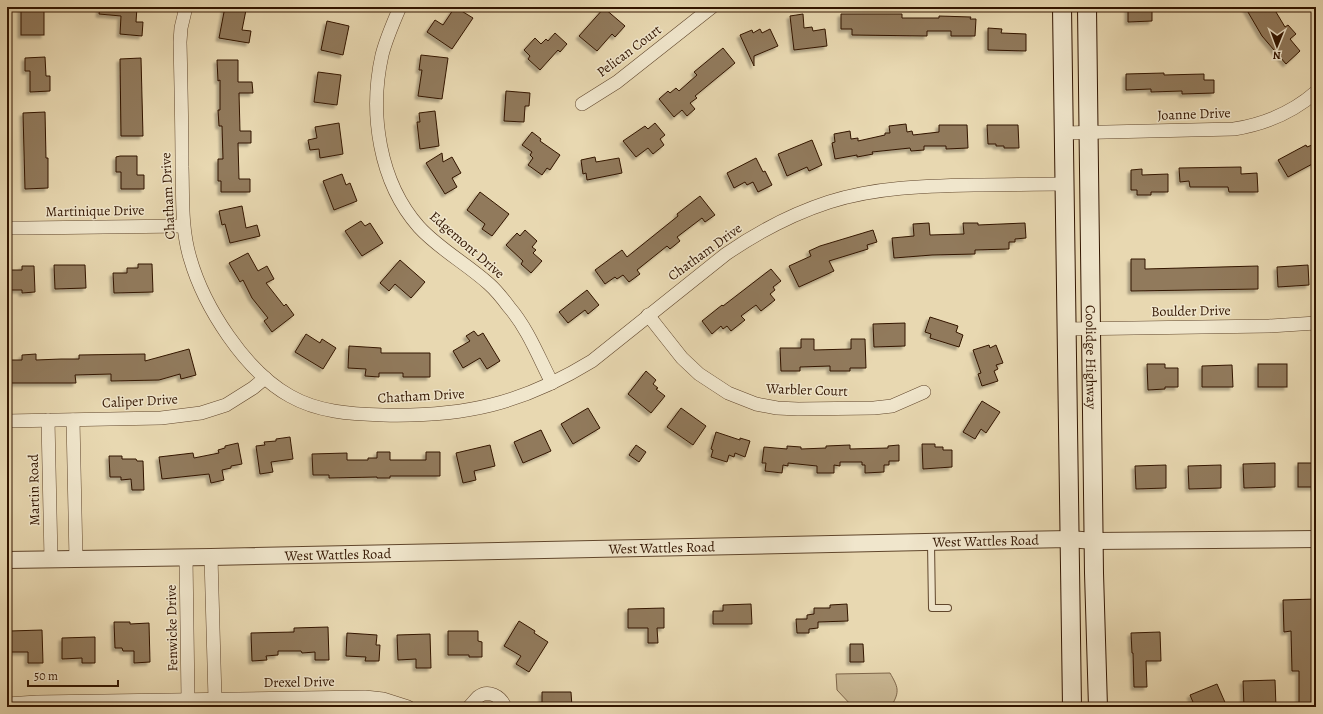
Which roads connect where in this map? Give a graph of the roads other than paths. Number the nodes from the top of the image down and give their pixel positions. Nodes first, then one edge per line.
1 (186, 7) edge
2 (400, 7) edge
3 (712, 7) edge
4 (1062, 7) edge
5 (1087, 7) edge
6 (1316, 92) edge
7 (582, 104) dead end
8 (1064, 132) junction
9 (1089, 132) junction
10 (1065, 184) junction
11 (183, 226) junction
12 (7, 228) edge
13 (648, 315) junction
14 (1316, 323) edge
15 (1067, 329) junction
16 (1092, 329) junction
17 (264, 378) junction
18 (552, 383) junction
19 (924, 392) dead end
20 (48, 420) junction
21 (73, 420) junction
22 (7, 421) edge
23 (1069, 539) junction
24 (1316, 539) edge
25 (931, 541) junction
26 (1094, 541) junction
27 (186, 557) junction
28 (211, 557) junction
29 (51, 559) junction
30 (76, 559) junction
31 (7, 560) edge
32 (948, 608) dead end
33 (188, 699) junction
34 (215, 699) junction
35 (322, 702) edge
36 (7, 704) edge
37 (408, 707) edge
38 (469, 707) edge
39 (505, 707) edge
40 (1072, 707) edge
41 (1098, 707) edge

1 - 11 street, Chatham Drive
2 - 18 street, Edgemont Drive
3 - 7 street, Pelican Court
4 - 8 main road, Coolidge Highway
5 - 9 main road, Coolidge Highway
6 - 9 street, Joanne Drive
8 - 9 street, Joanne Drive
8 - 10 main road, Coolidge Highway
9 - 16 main road, Coolidge Highway
10 - 13 street, Chatham Drive
10 - 15 main road, Coolidge Highway
11 - 12 street, Martinique Drive
11 - 17 street, Chatham Drive
13 - 18 street, Chatham Drive
13 - 19 street, Warbler Court
14 - 16 street, Boulder Drive
15 - 16 street, Boulder Drive
15 - 23 main road, Coolidge Highway
16 - 26 main road, Coolidge Highway
17 - 18 street, Chatham Drive
17 - 21 street, Caliper Drive
20 - 21 street, Caliper Drive
20 - 22 street, Caliper Drive
20 - 29 street, Martin Road
21 - 30 street
23 - 25 street, West Wattles Road
23 - 26 street, West Wattles Road
23 - 40 main road, Coolidge Highway
24 - 26 street, West Wattles Road
25 - 28 street, West Wattles Road
25 - 32 lane
26 - 41 main road, Coolidge Highway
27 - 28 street, West Wattles Road
27 - 30 street, West Wattles Road
27 - 33 street, Fenwicke Drive
28 - 34 street
29 - 30 street, West Wattles Road
29 - 31 street, West Wattles Road
33 - 34 street, Drexel Drive
33 - 36 street, Drexel Drive
34 - 35 street, Drexel Drive
35 - 37 street, Drexel Drive
38 - 39 street

